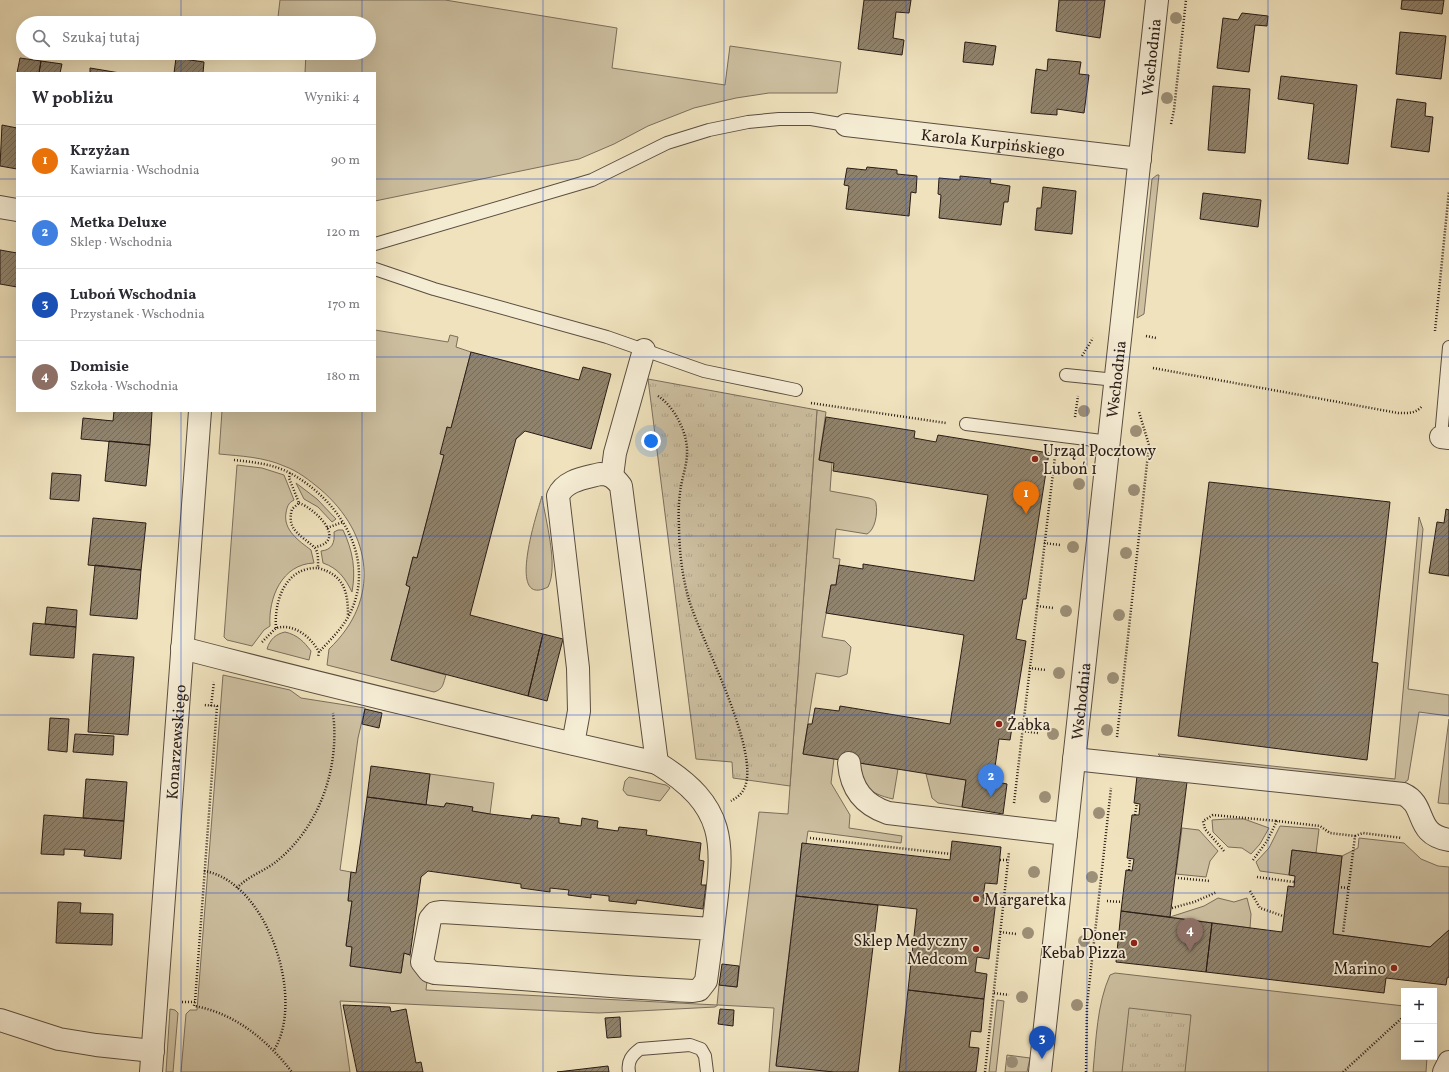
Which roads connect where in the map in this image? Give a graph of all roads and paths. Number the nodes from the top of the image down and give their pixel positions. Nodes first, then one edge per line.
1 (1157, 0) edge
2 (1186, 0) edge
3 (846, 125) joint
4 (1170, 131) dead end
5 (1140, 159) junction
6 (1449, 190) edge
7 (0, 207) edge
8 (16, 210) edge
9 (376, 244) edge
10 (376, 269) edge
11 (1147, 330) dead end
12 (1435, 333) dead end
13 (1146, 344) dead end
14 (1449, 347) edge
15 (644, 350) junction
16 (1153, 368) dead end
17 (1066, 375) dead end
18 (1116, 380) junction
19 (634, 390) junction
20 (796, 390) dead end
21 (1426, 402) dead end
22 (1140, 404) dead end
23 (829, 407) dead end
24 (200, 412) edge
25 (953, 423) dead end
26 (966, 424) dead end
27 (1445, 438) edge
28 (1110, 442) junction
29 (1062, 456) dead end
30 (234, 460) dead end
31 (290, 473) junction
32 (612, 476) junction
33 (298, 503) junction
34 (343, 522) junction
35 (327, 528) junction
36 (1044, 543) junction
37 (1060, 545) dead end
38 (315, 547) junction
39 (318, 568) junction
40 (1037, 606) junction
41 (1053, 608) dead end
42 (348, 616) junction
43 (276, 628) junction
44 (260, 647) dead end
45 (182, 648) junction
46 (319, 652) junction
47 (318, 659) dead end
48 (1029, 668) junction
49 (1046, 670) dead end
50 (214, 678) dead end
51 (334, 687) junction
52 (199, 705) dead end
53 (211, 706) junction
54 (1022, 731) junction
55 (1038, 733) dead end
56 (573, 744) junction
57 (1074, 759) junction
58 (657, 763) junction
59 (1114, 763) junction
60 (849, 764) dead end
61 (1137, 803) dead end
62 (711, 815) junction
63 (1135, 815) dead end
64 (1277, 821) junction
65 (1011, 828) junction
66 (1066, 834) junction
67 (1355, 836) junction
68 (810, 838) dead end
69 (1405, 838) dead end
70 (1449, 840) edge
71 (1224, 851) dead end
72 (951, 854) dead end
73 (1130, 859) dead end
74 (1000, 860) dead end
75 (1008, 860) junction
76 (1253, 860) dead end
77 (1129, 870) dead end
78 (204, 871) junction
79 (1257, 877) dead end
80 (1178, 878) dead end
81 (1210, 881) dead end
82 (1294, 882) dead end
83 (1338, 887) dead end
84 (237, 888) junction
85 (1348, 888) junction
86 (1250, 891) dead end
87 (1217, 892) dead end
88 (1107, 901) dead end
89 (1122, 902) dead end
90 (1172, 908) dead end
91 (1283, 916) dead end
92 (713, 929) junction
93 (1000, 932) junction
94 (1343, 933) dead end
95 (1016, 934) dead end
96 (994, 993) junction
97 (1009, 995) dead end
98 (182, 1002) dead end
99 (195, 1002) junction
100 (1401, 1019) edge
101 (0, 1020) edge
102 (274, 1050) junction
103 (152, 1061) edge
104 (1449, 1062) edge
105 (292, 1072) edge
106 (629, 1072) edge
107 (707, 1072) edge
108 (986, 1072) edge
109 (1040, 1072) edge
110 (1086, 1072) edge
111 (1343, 1072) edge
112 (1444, 1072) edge

1 - 5 street, Wschodnia
2 - 4 path
3 - 5 street, Karola Kurpińskiego
3 - 9 lane
5 - 18 street, Wschodnia
6 - 12 path
7 - 8 street
10 - 15 lane
11 - 13 path
14 - 27 lane
15 - 19 street
15 - 20 lane
16 - 21 path
17 - 18 lane
18 - 28 street, Wschodnia
19 - 32 street
19 - 62 path
22 - 59 path
23 - 25 path
24 - 45 street, Konarzewskiego
26 - 28 lane
28 - 57 street, Wschodnia
29 - 36 path
30 - 31 path
31 - 33 path
31 - 34 path
32 - 56 street
32 - 58 street
33 - 35 path
33 - 38 path
34 - 35 path
34 - 42 path
35 - 38 path
36 - 37 path
36 - 40 path
38 - 39 path
39 - 42 path
39 - 43 path
40 - 41 path
40 - 48 path
42 - 46 path
43 - 44 path
43 - 46 path
45 - 51 street
45 - 103 street, Konarzewskiego
46 - 47 path
48 - 49 path
48 - 54 path
50 - 53 path
51 - 56 street
51 - 84 path
52 - 53 path
53 - 78 path
54 - 55 path
54 - 65 path
56 - 58 street
57 - 59 street, Wschodnia
57 - 66 street, Wschodnia
58 - 62 street
59 - 70 street, Wschodnia
59 - 110 path
60 - 65 street
61 - 63 path
62 - 92 street
64 - 67 path
64 - 71 path
64 - 76 path
65 - 66 street
65 - 75 path
66 - 109 street, Wschodnia
67 - 69 path
67 - 85 path
68 - 72 path
73 - 77 path
74 - 75 path
75 - 93 path
78 - 84 path
78 - 99 path
79 - 82 path
80 - 81 path
83 - 85 path
84 - 102 path
85 - 94 path
86 - 91 path
87 - 90 path
88 - 89 path
92 - 92 street
93 - 95 path
93 - 96 path
96 - 97 path
96 - 108 path
98 - 99 path
99 - 102 path
100 - 111 path
101 - 103 street
102 - 105 path
104 - 112 street
106 - 107 lane

